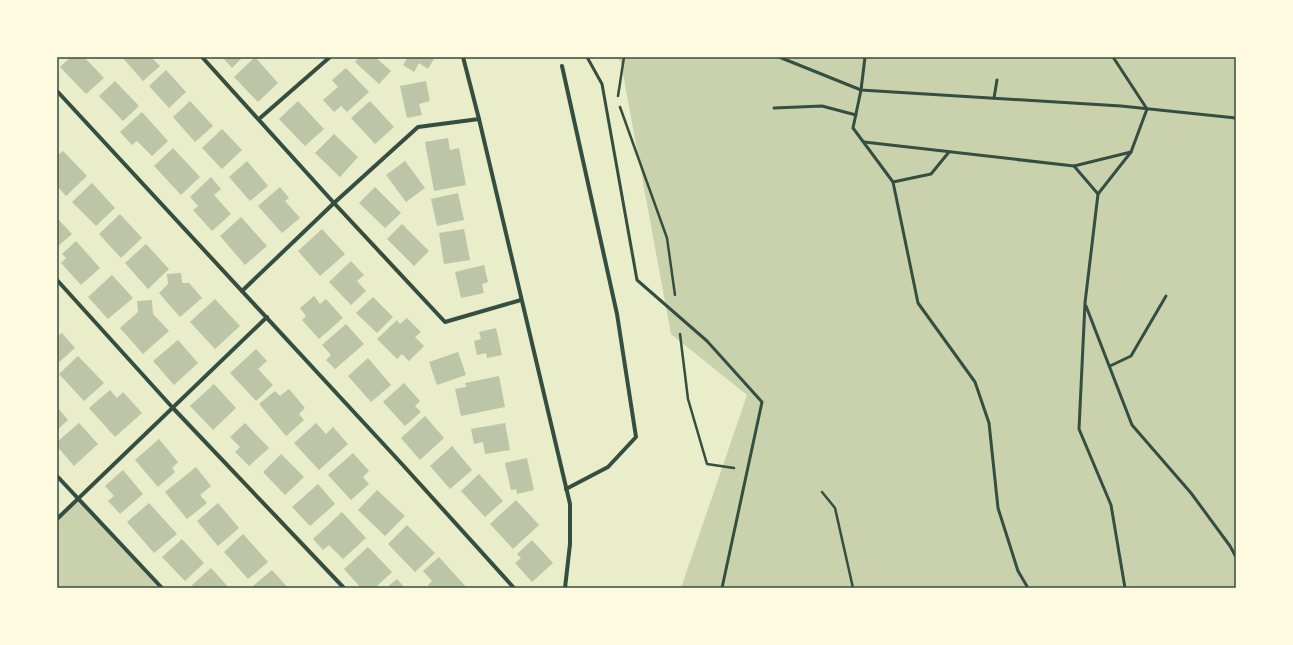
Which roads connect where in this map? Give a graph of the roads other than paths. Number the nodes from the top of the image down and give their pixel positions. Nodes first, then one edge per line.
1 (202, 57) edge
2 (330, 57) edge
3 (463, 57) edge
4 (588, 57) edge
5 (779, 57) edge
6 (865, 57) edge
7 (1113, 57) edge
8 (562, 66) dead end
9 (997, 80) dead end
10 (861, 90) junction
11 (57, 91) edge
12 (994, 98) junction
13 (774, 108) dead end
14 (1147, 109) junction
15 (856, 115) junction
16 (1236, 118) edge
17 (259, 119) junction
18 (479, 119) junction
19 (864, 142) junction
20 (949, 152) junction
21 (1131, 152) junction
22 (1074, 166) junction
23 (894, 182) junction
24 (1098, 194) junction
25 (334, 203) junction
26 (57, 280) edge
27 (242, 290) junction
28 (1166, 296) dead end
29 (521, 300) junction
30 (1085, 303) junction
31 (267, 317) junction
32 (1110, 366) junction
33 (172, 407) junction
34 (57, 476) edge
35 (566, 489) junction
36 (79, 499) junction
37 (57, 520) edge
38 (1236, 557) edge
39 (162, 588) edge
40 (344, 588) edge
41 (514, 588) edge
42 (565, 588) edge
43 (722, 588) edge
44 (1028, 588) edge
45 (1125, 588) edge

1 - 17 street
2 - 17 street
3 - 18 street
4 - 43 lane
5 - 10 lane
6 - 10 lane
7 - 14 lane
8 - 35 street
9 - 12 lane
10 - 12 lane
10 - 15 lane
11 - 27 street
12 - 14 lane
13 - 15 lane
14 - 16 lane
14 - 21 lane
15 - 19 lane
17 - 25 street
18 - 25 street
18 - 29 street
19 - 20 lane
19 - 23 lane
20 - 22 lane
20 - 23 lane
21 - 22 lane
21 - 24 lane
22 - 24 lane
23 - 44 lane
24 - 30 lane
25 - 27 street
25 - 29 street
26 - 33 street
27 - 31 street
28 - 32 lane
29 - 35 street
30 - 32 lane
30 - 45 lane
31 - 33 street
31 - 41 street
32 - 38 lane
33 - 36 street
33 - 40 street
34 - 36 street
35 - 42 street
36 - 37 street
36 - 39 street

